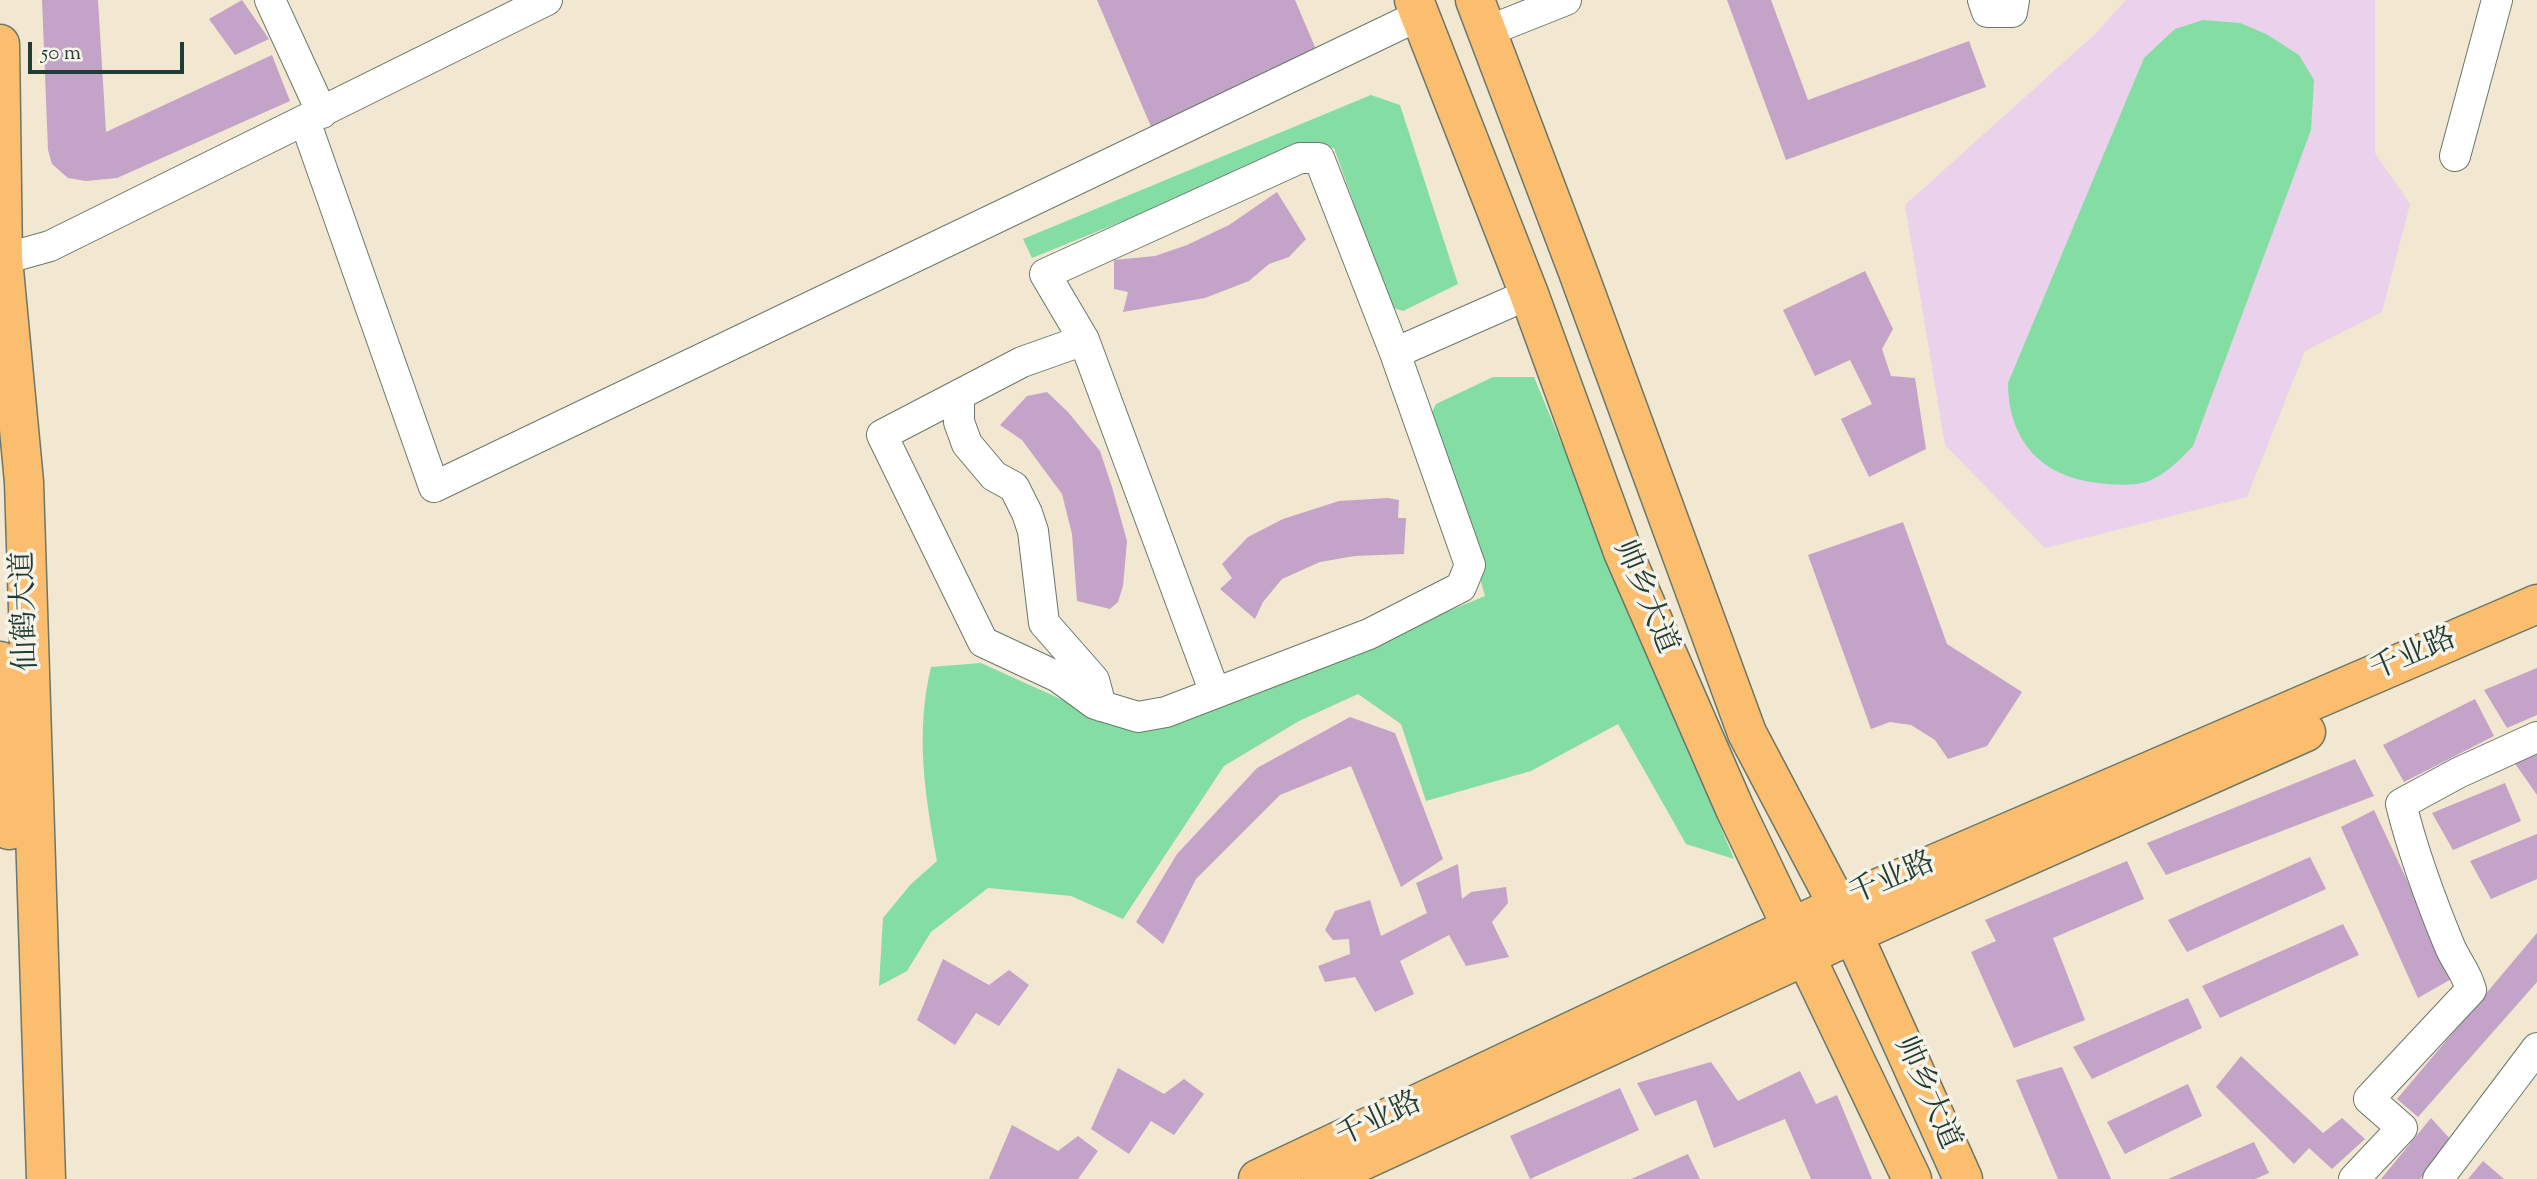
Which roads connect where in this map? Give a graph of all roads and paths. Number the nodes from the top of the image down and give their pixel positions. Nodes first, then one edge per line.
1 (270, 0) edge
2 (547, 0) edge
3 (1566, 0) edge
4 (1983, 0) edge
5 (2014, 0) edge
6 (2497, 0) edge
7 (1417, 8) edge
8 (1481, 16) edge
9 (0, 44) edge
10 (314, 117) junction
11 (2455, 156) dead end
12 (2, 260) edge
13 (1529, 293) junction
14 (1084, 340) junction
15 (1395, 353) junction
16 (959, 395) junction
17 (2537, 604) edge
18 (2537, 629) edge
19 (0, 661) edge
20 (1215, 693) junction
21 (1101, 706) junction
22 (2537, 737) edge
23 (1846, 919) junction
24 (1799, 942) junction
25 (2537, 1048) edge
26 (26, 1179) edge
27 (46, 1179) edge
28 (1258, 1179) edge
29 (1323, 1179) edge
30 (1912, 1179) edge
31 (1963, 1179) edge
32 (2354, 1179) edge
33 (2438, 1179) edge

1 - 10 street
2 - 10 street
3 - 8 street
4 - 5 street
6 - 11 street
7 - 10 street
7 - 13 main road, 帅乡大道
8 - 23 main road, 帅乡大道
9 - 12 main road, 仙鹤大道
10 - 12 street
12 - 27 main road, 仙鹤大道
13 - 15 street
13 - 24 main road, 帅乡大道
14 - 15 street
14 - 16 street
14 - 20 street
15 - 20 street
16 - 21 street
16 - 21 street
17 - 23 main road, 千业路
18 - 23 main road, 千业路
19 - 26 main road, 仙鹤大道
20 - 21 street
22 - 32 street
23 - 24 main road, 千业路
23 - 31 main road, 帅乡大道
24 - 28 main road, 千业路
24 - 29 main road, 千业路
24 - 30 main road, 帅乡大道
25 - 33 street

